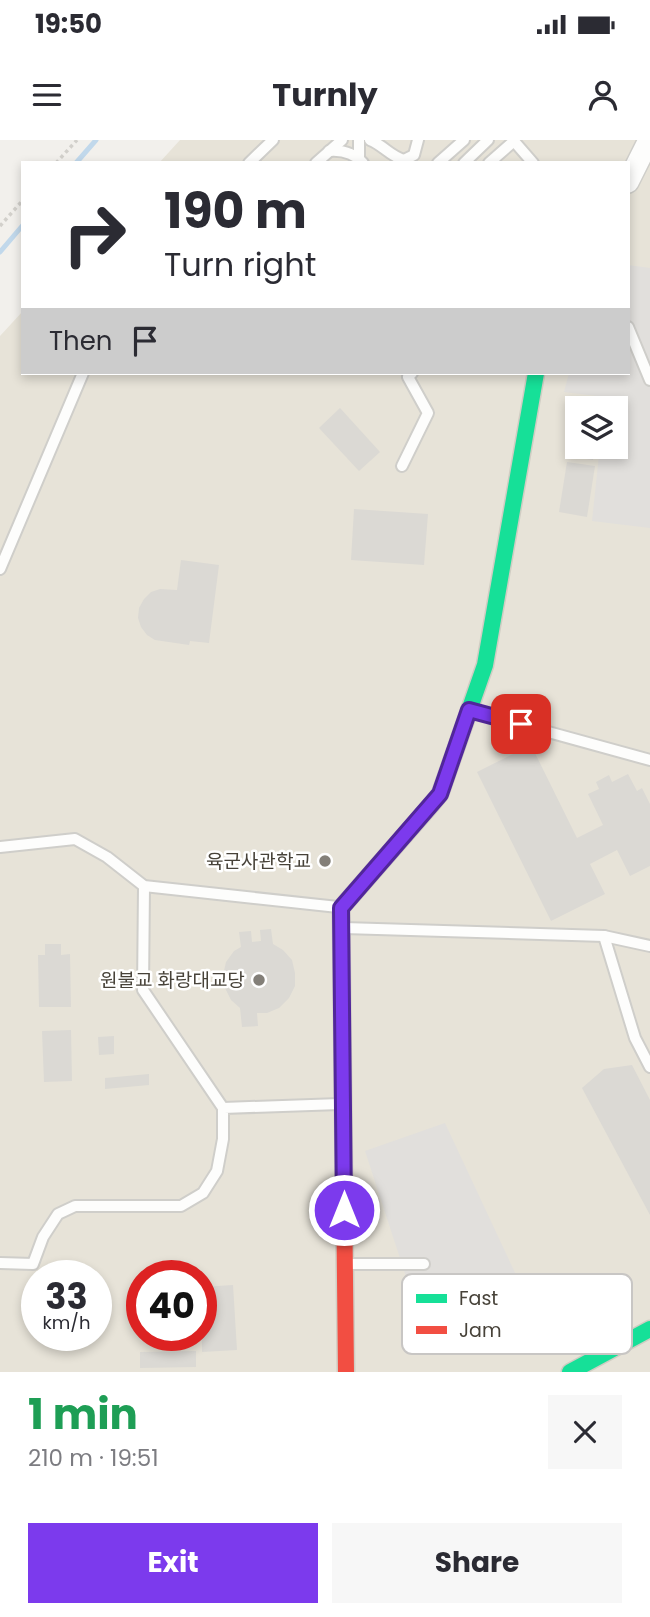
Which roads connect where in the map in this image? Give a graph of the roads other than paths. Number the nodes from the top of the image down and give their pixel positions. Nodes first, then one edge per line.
1 (273, 140) edge
2 (342, 140) edge
3 (359, 140) edge
4 (370, 140) edge
5 (418, 140) edge
6 (488, 140) edge
7 (513, 140) edge
8 (649, 140) edge
9 (457, 142) edge
10 (329, 151) junction
11 (251, 161) edge
12 (318, 161) edge
13 (361, 161) edge
14 (440, 161) edge
15 (466, 161) edge
16 (491, 161) edge
17 (531, 161) edge
18 (630, 179) edge
19 (630, 332) edge
20 (82, 375) edge
21 (410, 375) edge
22 (536, 375) edge
23 (650, 380) edge
24 (402, 466) dead end
25 (0, 569) edge
26 (469, 710) junction
27 (650, 760) edge
28 (0, 847) edge
29 (144, 886) junction
30 (341, 908) junction
31 (341, 928) junction
32 (604, 936) junction
33 (650, 946) edge
34 (650, 1067) edge
35 (343, 1104) junction
36 (223, 1108) junction
37 (0, 1263) edge
38 (344, 1264) junction
39 (424, 1264) dead end
40 (650, 1329) edge
41 (632, 1339) edge
42 (603, 1354) edge
43 (346, 1372) edge
44 (570, 1372) edge

1 - 11 lane
2 - 10 lane
3 - 13 lane
4 - 5 lane
6 - 15 lane
7 - 16 lane
7 - 17 lane
8 - 18 street
9 - 14 lane
10 - 12 lane
10 - 13 lane
19 - 23 lane
20 - 25 lane
21 - 24 lane
22 - 26 street
26 - 27 lane
26 - 30 street
28 - 29 lane
29 - 30 lane
29 - 36 lane
30 - 31 street
31 - 32 lane
31 - 35 street
32 - 33 lane
32 - 34 lane
35 - 36 lane
35 - 38 street
36 - 37 lane
38 - 39 lane
38 - 43 street
40 - 41 street
42 - 44 street

